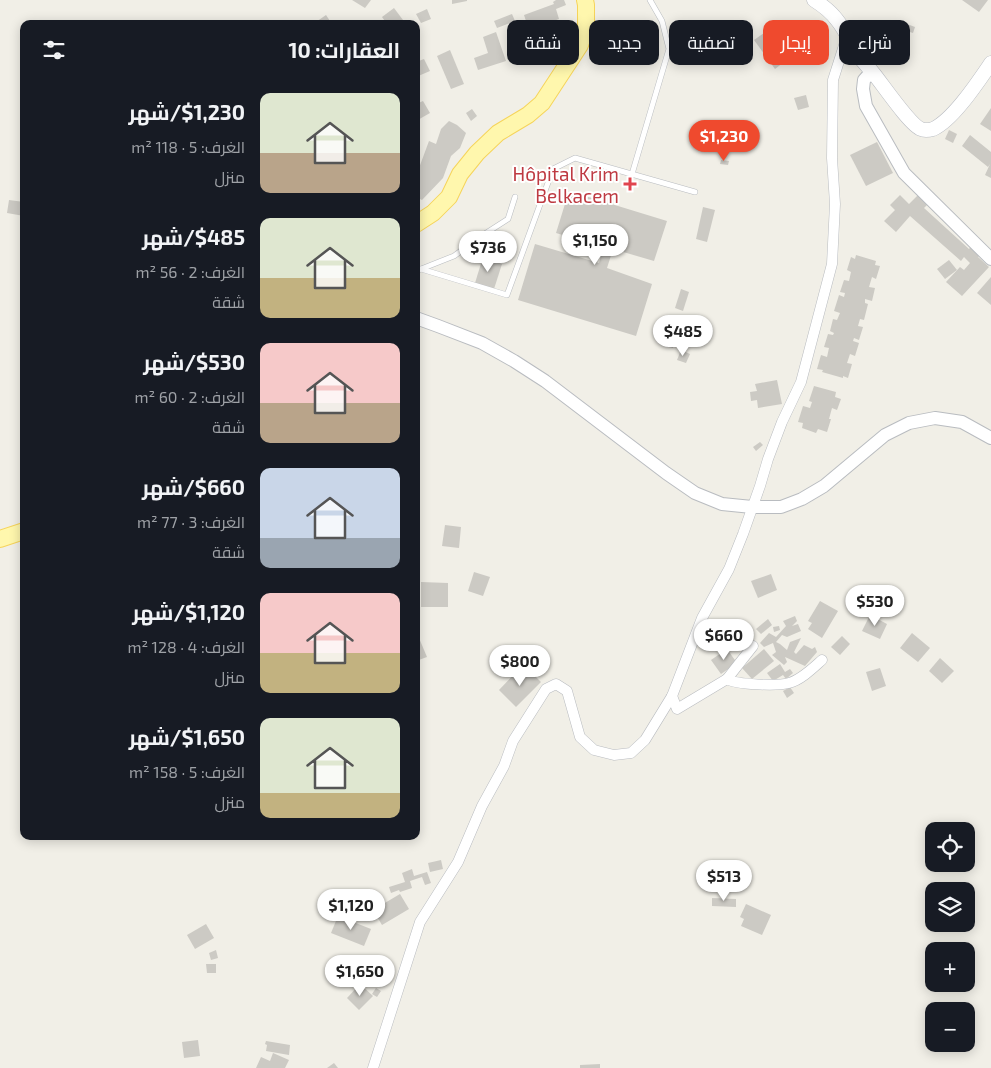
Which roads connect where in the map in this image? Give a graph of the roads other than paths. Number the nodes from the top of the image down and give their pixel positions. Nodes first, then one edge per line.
1 (585, 0) edge
2 (650, 0) edge
3 (814, 0) edge
4 (839, 23) edge
5 (839, 61) edge
6 (991, 63) edge
7 (866, 65) edge
8 (872, 71) junction
9 (632, 174) junction
10 (695, 192) dead end
11 (515, 197) dead end
12 (420, 221) edge
13 (991, 259) edge
14 (420, 270) edge
15 (420, 270) edge
16 (420, 319) edge
17 (991, 438) edge
18 (752, 507) junction
19 (20, 532) edge
20 (0, 540) edge
21 (753, 646) dead end
22 (822, 660) dead end
23 (727, 679) junction
24 (672, 696) junction
25 (373, 1068) edge

1 - 12 main road
2 - 9 lane
3 - 4 main road
5 - 18 street
6 - 8 main road
7 - 8 main road
8 - 13 street
9 - 10 lane
9 - 14 lane
11 - 15 lane
16 - 18 street
17 - 18 street
18 - 24 street
19 - 20 main road
21 - 23 street
22 - 23 street
23 - 24 street
24 - 25 street

